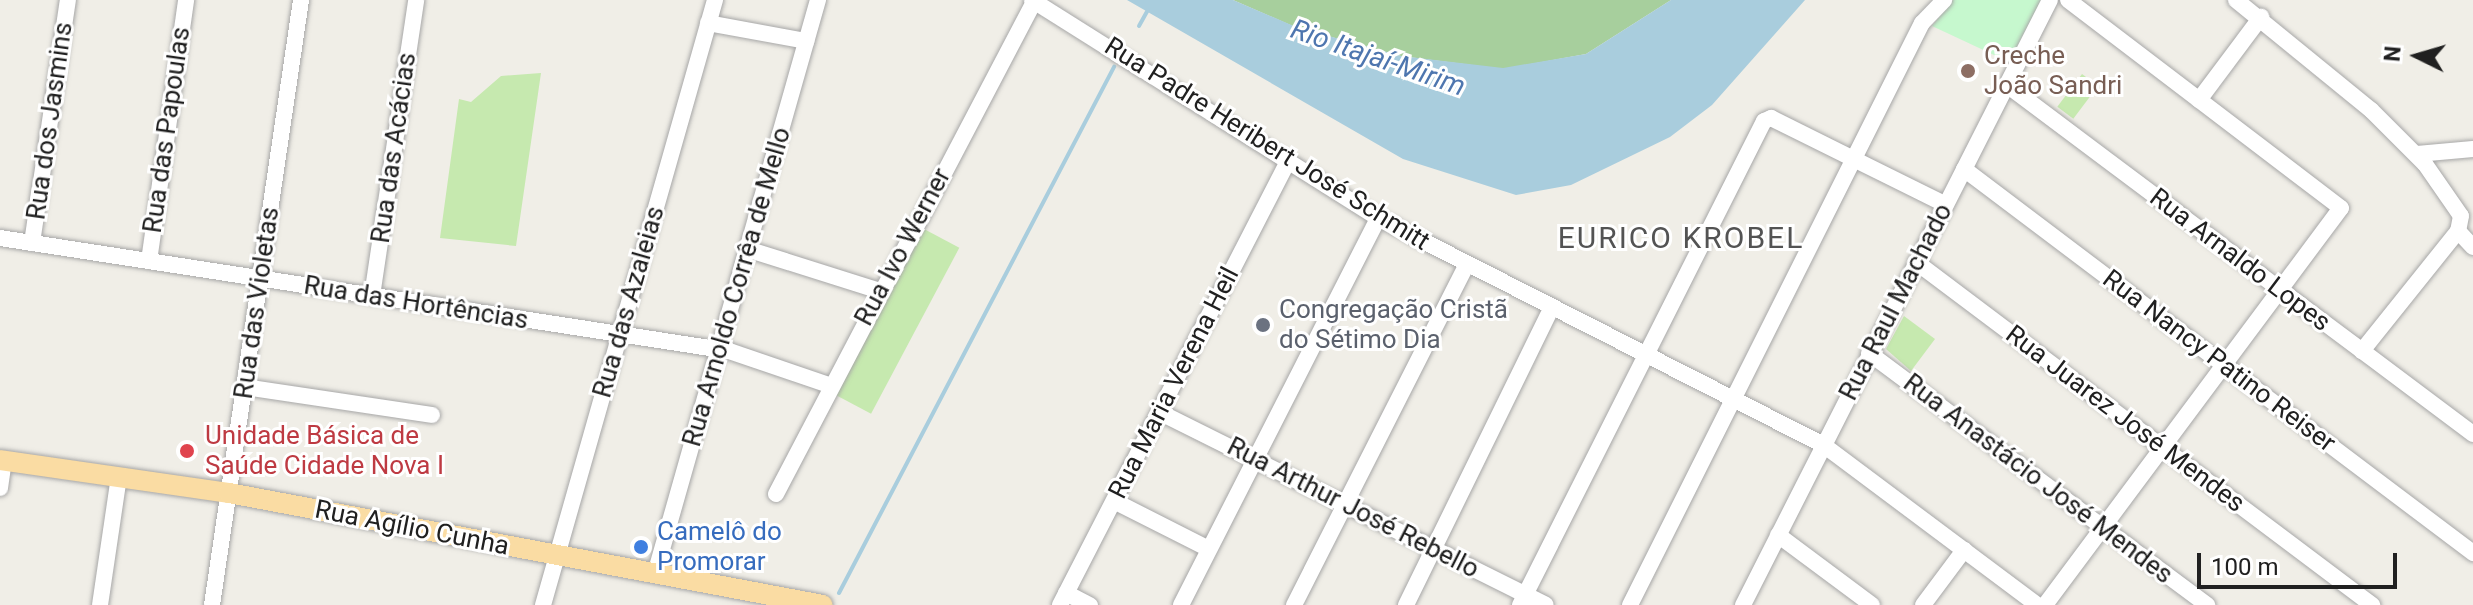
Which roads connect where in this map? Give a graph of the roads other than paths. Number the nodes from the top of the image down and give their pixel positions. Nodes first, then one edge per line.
1 (68, 0) edge
2 (186, 0) edge
3 (301, 0) edge
4 (416, 0) edge
5 (715, 0) edge
6 (818, 0) edge
7 (1944, 0) edge
8 (2050, 0) edge
9 (2068, 0) edge
10 (2236, 0) edge
11 (1033, 1) edge
12 (2261, 17) junction
13 (708, 23) junction
14 (806, 41) junction
15 (2007, 85) junction
16 (2199, 100) junction
17 (2473, 149) edge
18 (2417, 154) junction
19 (1854, 159) junction
20 (1288, 161) junction
21 (1964, 169) junction
22 (1946, 205) junction
23 (1378, 218) junction
24 (2458, 231) junction
25 (0, 238) edge
26 (32, 243) junction
27 (2473, 247) edge
28 (747, 249) junction
29 (149, 261) junction
30 (1916, 262) junction
31 (1467, 264) junction
32 (260, 279) junction
33 (2280, 290) junction
34 (880, 291) junction
35 (372, 296) junction
36 (1552, 307) junction
37 (620, 335) junction
38 (718, 350) junction
39 (2362, 351) junction
40 (1869, 353) junction
41 (1646, 355) junction
42 (2224, 365) junction
43 (829, 385) junction
44 (245, 387) junction
45 (1733, 399) junction
46 (1159, 412) junction
47 (432, 415) dead end
48 (2473, 434) edge
49 (1822, 444) junction
50 (2163, 447) junction
51 (1254, 459) junction
52 (2, 460) edge
53 (119, 477) junction
54 (0, 488) edge
55 (229, 493) junction
56 (776, 494) dead end
57 (1114, 501) junction
58 (1343, 504) junction
59 (2103, 527) junction
60 (1778, 535) junction
61 (1209, 549) junction
62 (1433, 549) junction
63 (1964, 550) junction
64 (2473, 553) edge
65 (556, 555) junction
66 (655, 574) junction
67 (1063, 599) edge
68 (1522, 600) edge
69 (100, 605) edge
70 (212, 605) edge
71 (543, 605) edge
72 (823, 605) edge
73 (1090, 605) edge
74 (1181, 605) edge
75 (1294, 605) edge
76 (1406, 605) edge
77 (1546, 605) edge
78 (1630, 605) edge
79 (1743, 605) edge
80 (1872, 605) edge
81 (1923, 605) edge
82 (2037, 605) edge
83 (2045, 605) edge
84 (2207, 605) edge
85 (2372, 605) edge

1 - 26 street, Rua dos Jasmins
2 - 29 street, Rua das Papoulas
3 - 32 street, Rua das Violetas
4 - 35 street, Rua das Acácias
5 - 13 street, Rua das Azaleias
6 - 14 street, Rua Arnoldo Corrêa de Mello
7 - 19 street
8 - 15 street, Rua Raul Machado
9 - 16 street
10 - 12 street
11 - 20 street, Rua Padre Heribert José Schmitt
11 - 34 street, Rua Ivo Werner
12 - 16 street
12 - 18 street
13 - 14 street
13 - 37 street, Rua das Azaleias
14 - 28 street, Rua Arnoldo Corrêa de Mello
15 - 21 street, Rua Raul Machado
15 - 33 street, Rua Arnaldo Lopes
16 - 33 street
17 - 18 street
18 - 24 street
19 - 22 street
19 - 41 street
19 - 45 street
20 - 23 street, Rua Padre Heribert José Schmitt
20 - 46 street, Rua Maria Verena Heil
21 - 22 street, Rua Raul Machado
21 - 42 street, Rua Nancy Patino Reiser
22 - 30 street, Rua Raul Machado
23 - 31 street, Rua Padre Heribert José Schmitt
23 - 51 street
24 - 27 street
24 - 39 street
25 - 26 street, Rua das Hortências
26 - 29 street, Rua das Hortências
28 - 34 street
28 - 38 street, Rua Arnoldo Corrêa de Mello
29 - 32 street, Rua das Hortências
30 - 40 street, Rua Raul Machado
30 - 50 street, Rua Juarez José Mendes
31 - 36 street, Rua Padre Heribert José Schmitt
31 - 58 street
32 - 35 street, Rua das Hortências
32 - 44 street, Rua das Violetas
33 - 39 street, Rua Arnaldo Lopes
33 - 42 street
34 - 43 street, Rua Ivo Werner
35 - 37 street, Rua das Hortências
36 - 41 street, Rua Padre Heribert José Schmitt
36 - 62 street
37 - 38 street, Rua das Hortências
37 - 65 street, Rua das Azaleias
38 - 43 street, Rua das Hortências
38 - 66 street, Rua Arnoldo Corrêa de Mello
39 - 48 street, Rua Arnaldo Lopes
40 - 49 street, Rua Raul Machado
40 - 59 street, Rua Anastácio José Mendes
41 - 45 street, Rua Padre Heribert José Schmitt
41 - 68 street
42 - 50 street
42 - 64 street, Rua Nancy Patino Reiser
43 - 56 street, Rua Ivo Werner
44 - 47 street
44 - 55 street, Rua das Violetas
45 - 49 street, Rua Padre Heribert José Schmitt
45 - 78 street
46 - 51 street, Rua Arthur José Rebello
46 - 57 street, Rua Maria Verena Heil
49 - 60 street, Rua Raul Machado
49 - 63 street, Rua Padre Heribert José Schmitt
50 - 59 street
50 - 85 street, Rua Juarez José Mendes
51 - 58 street, Rua Arthur José Rebello
51 - 61 street
52 - 53 main road, Rua Agílio Cunha
52 - 54 street
53 - 55 main road, Rua Agílio Cunha
53 - 69 street
55 - 65 main road, Rua Agílio Cunha
55 - 70 street, Rua das Violetas
57 - 61 street
57 - 67 street, Rua Maria Verena Heil
58 - 62 street, Rua Arthur José Rebello
58 - 75 street
59 - 83 street
59 - 84 street, Rua Anastácio José Mendes
60 - 79 street, Rua Raul Machado
60 - 80 street
61 - 74 street
62 - 68 street, Rua Arthur José Rebello
62 - 76 street
63 - 81 street
63 - 82 street, Rua Padre Heribert José Schmitt
65 - 66 main road, Rua Agílio Cunha
65 - 71 street, Rua das Azaleias
66 - 72 main road, Rua Agílio Cunha
67 - 73 street
68 - 77 street, Rua Arthur José Rebello

